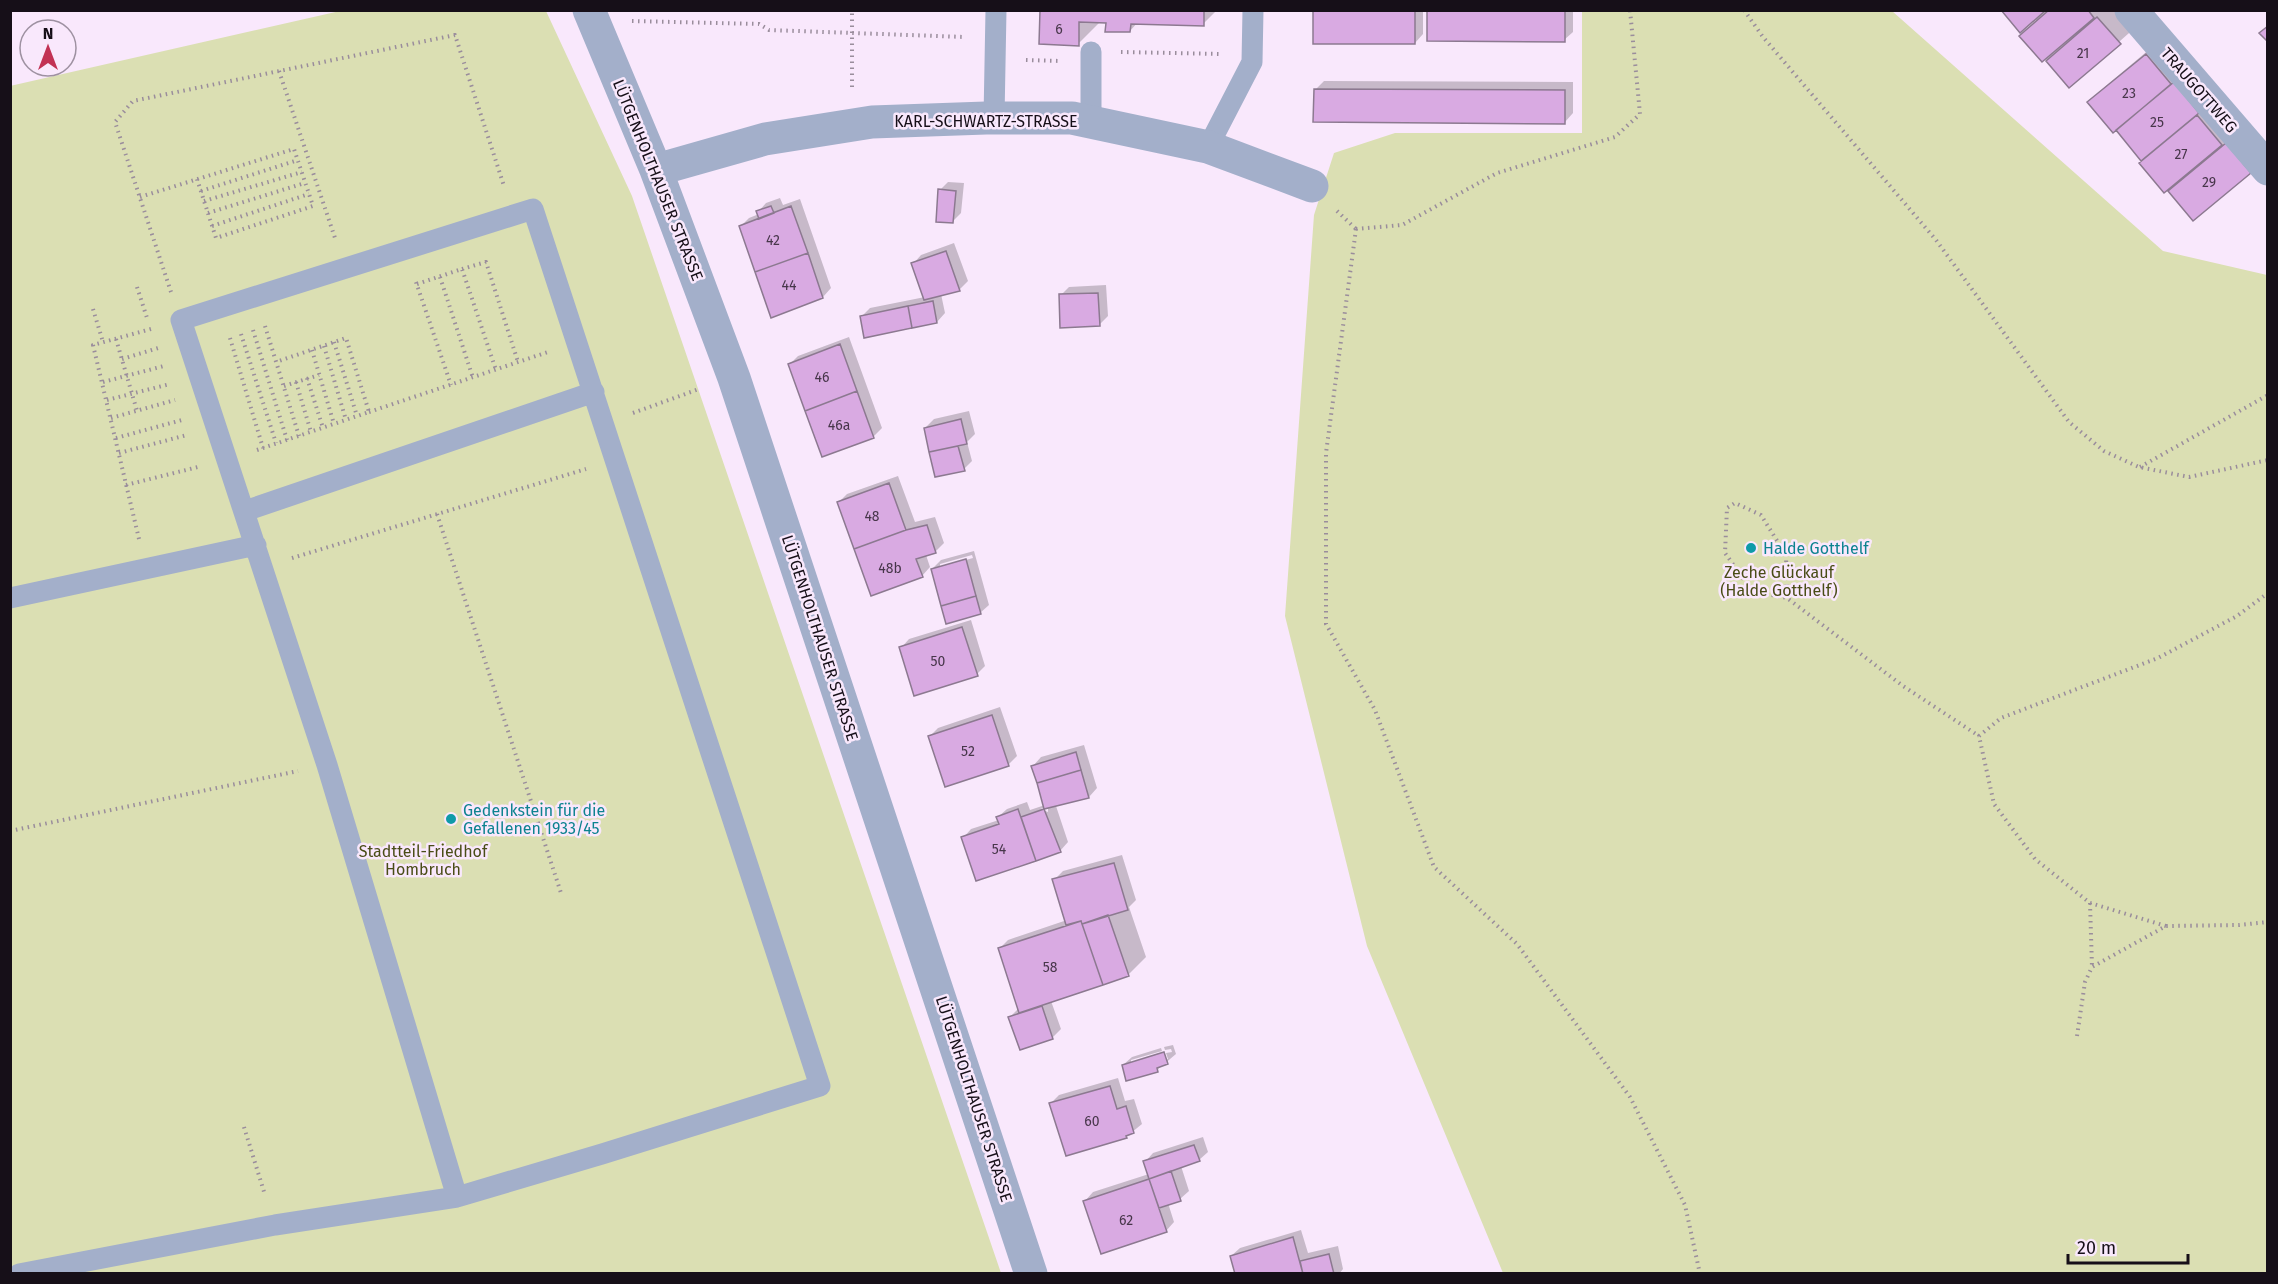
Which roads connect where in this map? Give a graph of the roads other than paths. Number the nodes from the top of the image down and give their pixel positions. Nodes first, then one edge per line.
1 (589, 10) edge
2 (996, 10) edge
3 (1253, 10) edge
4 (2131, 10) edge
5 (1091, 57) road end
6 (994, 117) junction
7 (1091, 122) junction
8 (1208, 147) junction
9 (2268, 169) edge
10 (656, 170) junction
11 (1312, 186) dead end
12 (594, 392) junction
13 (245, 511) junction
14 (256, 545) junction
15 (10, 598) edge
16 (457, 1197) junction
17 (10, 1261) edge
18 (14, 1274) edge
19 (20, 1274) edge
20 (1031, 1274) edge

1 - 10 street, LÜTGENHOLTHAUSER STRASSE
2 - 6 lane
3 - 8 lane
4 - 9 street, TRAUGOTTWEG
5 - 7 lane
6 - 7 street, KARL-SCHWARTZ-STRASSE
6 - 10 street, KARL-SCHWARTZ-STRASSE
7 - 8 street, KARL-SCHWARTZ-STRASSE
8 - 11 street, KARL-SCHWARTZ-STRASSE
10 - 20 street, LÜTGENHOLTHAUSER STRASSE
12 - 13 lane
12 - 13 lane
12 - 16 lane
13 - 14 lane
14 - 15 lane
14 - 16 lane
16 - 19 lane
17 - 18 lane

